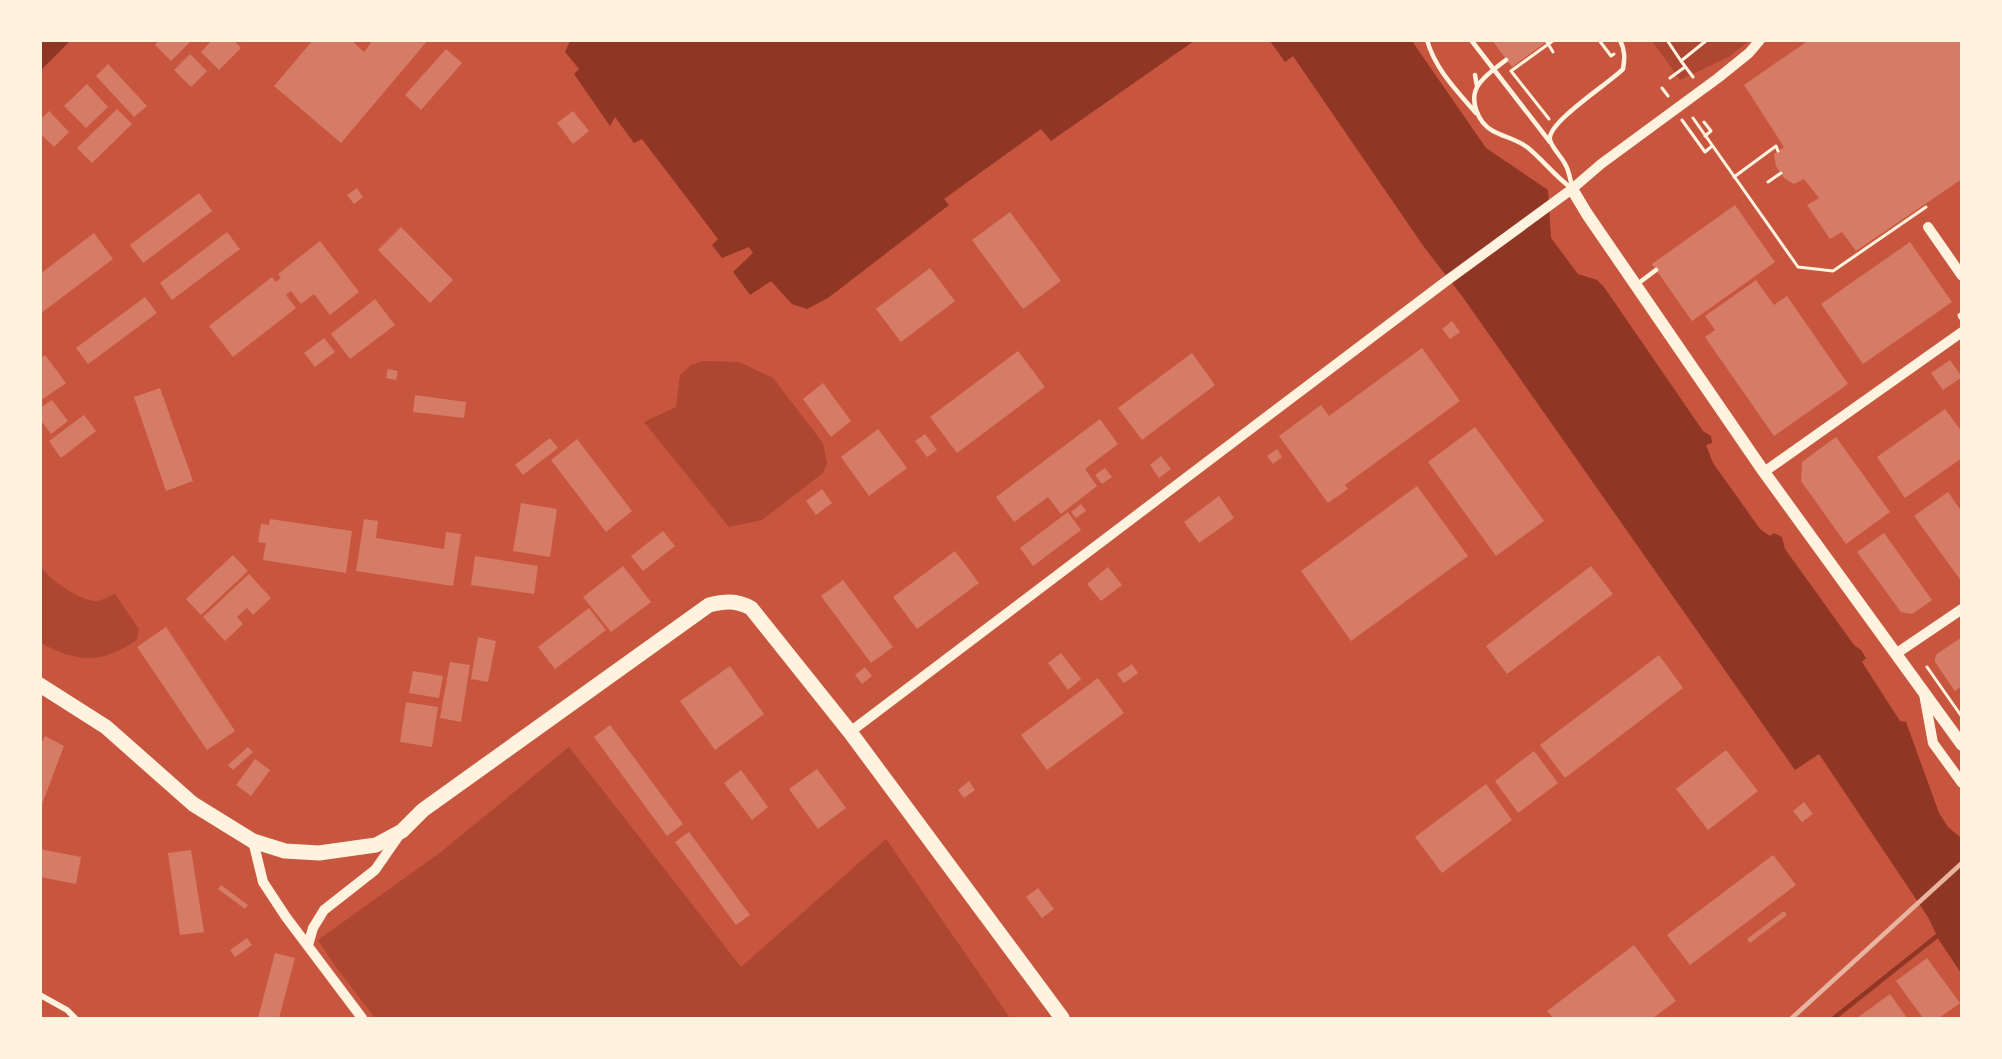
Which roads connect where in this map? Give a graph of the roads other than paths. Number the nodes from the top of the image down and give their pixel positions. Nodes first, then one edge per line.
1 (1427, 40) edge
2 (1471, 40) edge
3 (1620, 40) edge
4 (1760, 40) edge
5 (1506, 60) dead end
6 (1493, 70) junction
7 (1475, 75) dead end
8 (1477, 86) junction
9 (1476, 113) junction
10 (1550, 142) junction
11 (1572, 189) junction
12 (1928, 226) dead end
13 (1656, 270) dead end
14 (1962, 276) edge
15 (1636, 285) junction
16 (1962, 332) edge
17 (1764, 472) junction
18 (1962, 609) edge
19 (1897, 653) junction
20 (40, 685) edge
21 (1923, 692) junction
22 (850, 732) junction
23 (1962, 745) edge
24 (1962, 783) edge
25 (402, 831) junction
26 (253, 841) junction
27 (308, 945) junction
28 (40, 995) edge
29 (75, 1018) edge
30 (362, 1018) edge
31 (1062, 1018) edge

1 - 9 lane
2 - 6 lane
3 - 10 lane
4 - 11 street
5 - 6 lane
6 - 8 lane
6 - 10 lane
7 - 8 lane
8 - 9 lane
9 - 11 lane
10 - 11 lane
11 - 15 main road
11 - 22 street
12 - 14 street
13 - 15 lane
15 - 17 main road
16 - 17 street
17 - 19 main road
18 - 19 street
19 - 21 main road
20 - 26 highway
21 - 23 main road
21 - 24 street
22 - 25 highway
22 - 31 highway
25 - 26 highway
25 - 27 street
26 - 27 street
27 - 30 street
28 - 29 street

